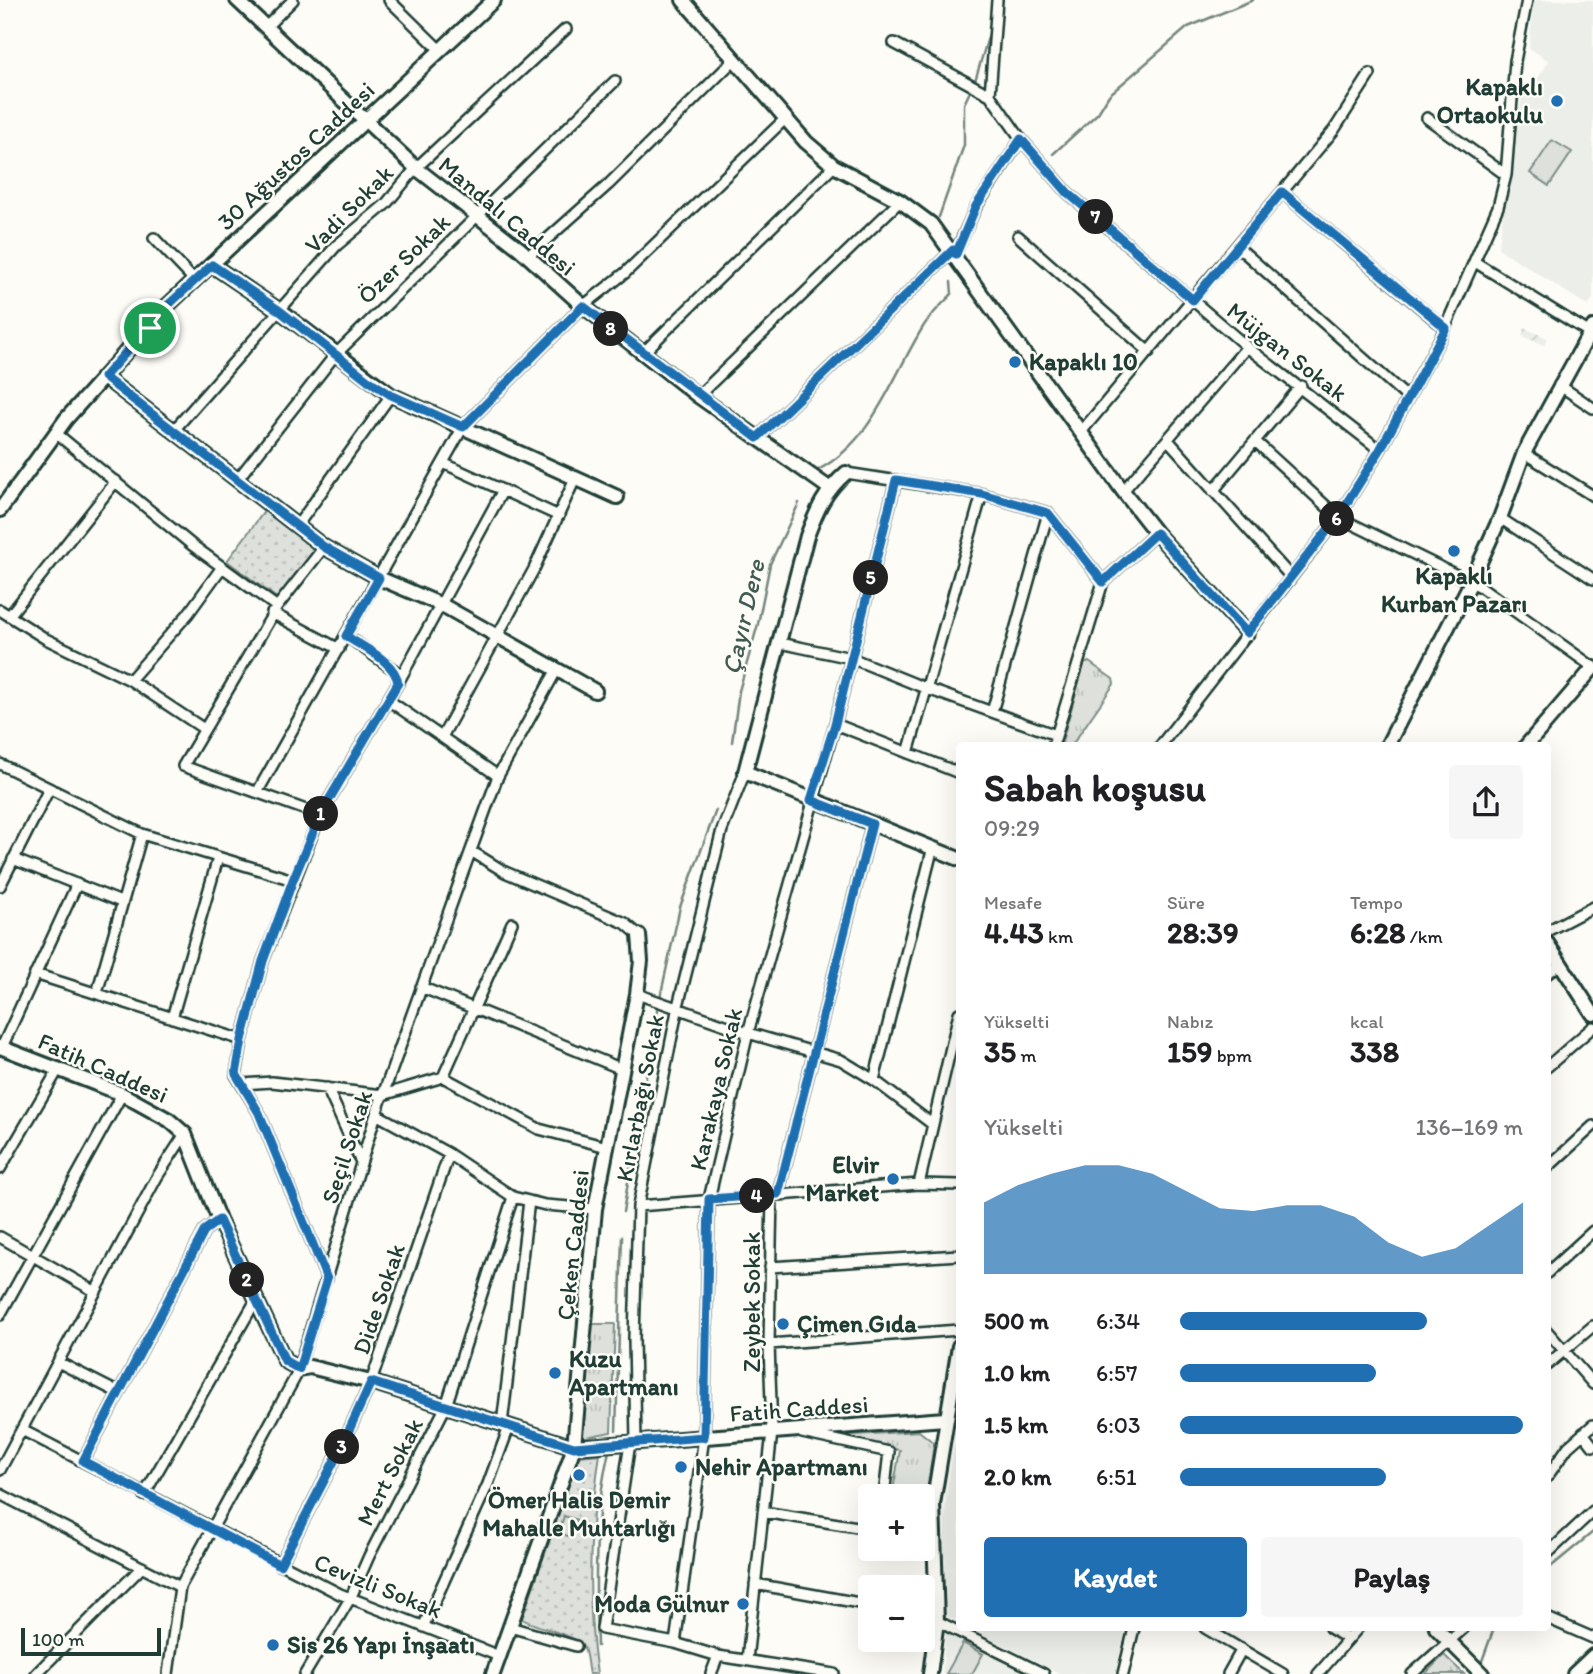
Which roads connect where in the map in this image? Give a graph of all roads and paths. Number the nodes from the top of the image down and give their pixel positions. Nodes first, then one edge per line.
1 (237, 0) edge
2 (293, 0) edge
3 (389, 0) edge
4 (683, 0) edge
5 (997, 0) edge
6 (1527, 0) edge
7 (490, 2) edge
8 (266, 27) junction
9 (566, 29) dead end
10 (894, 43) dead end
11 (440, 51) junction
12 (735, 59) junction
13 (1370, 74) dead end
14 (615, 81) dead end
15 (989, 95) junction
16 (786, 118) junction
17 (1427, 118) dead end
18 (366, 119) junction
19 (1021, 139) junction
20 (834, 166) junction
21 (416, 167) junction
22 (1506, 175) junction
23 (1282, 192) junction
24 (900, 201) junction
25 (477, 215) junction
26 (1017, 236) dead end
27 (154, 238) dead end
28 (1238, 247) junction
29 (954, 252) junction
30 (527, 257) junction
31 (1475, 262) junction
32 (212, 265) junction
33 (194, 280) junction
34 (1193, 300) junction
35 (583, 306) junction
36 (280, 311) junction
37 (1446, 328) junction
38 (1592, 329) edge
39 (1247, 348) junction
40 (1149, 352) junction
41 (642, 354) junction
42 (335, 355) junction
43 (104, 377) junction
44 (1559, 385) junction
45 (1301, 386) junction
46 (391, 395) junction
47 (698, 396) junction
48 (1408, 398) junction
49 (1593, 408) edge
50 (463, 427) junction
51 (174, 430) junction
52 (1081, 432) junction
53 (57, 434) junction
54 (757, 438) junction
55 (1168, 440) junction
56 (1255, 441) junction
57 (1380, 450) junction
58 (1524, 453) junction
59 (443, 463) junction
60 (846, 473) joint
61 (575, 478) junction
62 (237, 480) junction
63 (896, 480) junction
64 (116, 481) junction
65 (829, 488) junction
66 (503, 491) junction
67 (1123, 491) junction
68 (1213, 491) junction
69 (982, 494) junction
70 (1593, 496) edge
71 (617, 498) dead end
72 (0, 510) edge
73 (1048, 513) junction
74 (559, 516) junction
75 (1338, 517) junction
76 (1500, 518) junction
77 (297, 526) junction
78 (1156, 533) junction
79 (324, 547) junction
80 (222, 567) junction
81 (1291, 577) junction
82 (379, 578) junction
83 (1593, 579) edge
84 (1103, 582) junction
85 (1471, 582) junction
86 (442, 605) junction
87 (0, 610) edge
88 (275, 610) junction
89 (9, 616) junction
90 (1247, 633) junction
91 (346, 636) junction
92 (498, 639) junction
93 (780, 643) junction
94 (339, 649) junction
95 (851, 658) junction
96 (1593, 667) edge
97 (556, 671) junction
98 (130, 680) junction
99 (398, 683) junction
100 (925, 688) junction
101 (595, 691) dead end
102 (388, 700) junction
103 (992, 712) junction
104 (835, 724) junction
105 (204, 729) junction
106 (1056, 735) junction
107 (442, 737) junction
108 (1054, 742) edge
109 (1163, 742) edge
110 (1389, 742) edge
111 (1529, 742) edge
112 (908, 753) junction
113 (0, 764) edge
114 (745, 772) junction
115 (956, 772) edge
116 (498, 776) junction
117 (49, 789) junction
118 (258, 791) junction
119 (811, 800) junction
120 (320, 815) junction
121 (872, 824) junction
122 (142, 834) junction
123 (933, 847) junction
124 (471, 851) junction
125 (218, 858) junction
126 (956, 858) edge
127 (13, 859) junction
128 (293, 880) junction
129 (77, 884) junction
130 (0, 886) edge
131 (121, 902) junction
132 (1593, 907) edge
133 (512, 923) dead end
134 (1551, 929) edge
135 (639, 935) joint
136 (1551, 949) edge
137 (1560, 964) junction
138 (1551, 971) edge
139 (35, 974) junction
140 (421, 987) junction
141 (97, 993) junction
142 (1588, 994) edge
143 (637, 995) junction
144 (677, 1006) junction
145 (474, 1009) junction
146 (1593, 1014) edge
147 (172, 1018) junction
148 (1593, 1027) edge
149 (748, 1033) junction
150 (956, 1039) edge
151 (242, 1040) junction
152 (1, 1047) edge
153 (813, 1050) junction
154 (1551, 1064) edge
155 (59, 1068) junction
156 (622, 1069) junction
157 (443, 1077) junction
158 (874, 1080) junction
159 (243, 1084) junction
160 (327, 1088) junction
161 (122, 1094) junction
162 (383, 1095) junction
163 (376, 1114) junction
164 (932, 1124) junction
165 (1593, 1126) edge
166 (185, 1134) junction
167 (607, 1147) junction
168 (449, 1154) junction
169 (361, 1162) junction
170 (1551, 1164) edge
171 (0, 1169) edge
172 (919, 1184) junction
173 (956, 1185) edge
174 (775, 1194) junction
175 (513, 1196) junction
176 (709, 1199) junction
177 (528, 1200) junction
178 (638, 1206) junction
179 (595, 1209) junction
180 (219, 1220) junction
181 (1593, 1231) edge
182 (0, 1237) edge
183 (956, 1255) edge
184 (32, 1256) junction
185 (770, 1267) junction
186 (1551, 1268) edge
187 (327, 1279) junction
188 (96, 1292) junction
189 (256, 1300) junction
190 (0, 1315) edge
191 (1593, 1326) edge
192 (956, 1330) edge
193 (1551, 1336) edge
194 (769, 1344) junction
195 (1563, 1349) junction
196 (1551, 1361) edge
197 (58, 1362) junction
198 (956, 1362) edge
199 (299, 1369) junction
200 (371, 1382) junction
201 (1593, 1384) edge
202 (119, 1394) junction
203 (446, 1406) junction
204 (945, 1419) junction
205 (505, 1425) junction
206 (1593, 1425) edge
207 (22, 1430) junction
208 (794, 1431) junction
209 (772, 1432) junction
210 (1583, 1433) junction
211 (704, 1437) junction
212 (633, 1443) junction
213 (1593, 1446) edge
214 (574, 1447) junction
215 (83, 1461) junction
216 (0, 1470) edge
217 (1551, 1471) edge
218 (885, 1484) edge
219 (935, 1490) edge
220 (0, 1494) edge
221 (144, 1495) junction
222 (1593, 1511) edge
223 (763, 1512) junction
224 (858, 1527) edge
225 (212, 1530) junction
226 (1551, 1550) edge
227 (930, 1561) edge
228 (280, 1565) junction
229 (142, 1567) junction
230 (755, 1584) junction
231 (180, 1587) junction
232 (351, 1597) junction
233 (858, 1603) edge
234 (937, 1619) junction
235 (1551, 1620) edge
236 (424, 1625) junction
237 (510, 1627) junction
238 (956, 1629) edge
239 (960, 1631) edge
240 (1133, 1631) edge
241 (1210, 1631) edge
242 (1335, 1631) edge
243 (1355, 1631) edge
244 (1439, 1631) edge
245 (1461, 1631) edge
246 (1593, 1638) edge
247 (1348, 1639) junction
248 (1449, 1641) junction
249 (675, 1643) junction
250 (576, 1646) dead end
251 (1242, 1649) junction
252 (499, 1656) junction
253 (718, 1656) junction
254 (1593, 1656) edge
255 (747, 1660) junction
256 (807, 1671) edge
257 (36, 1674) edge
258 (168, 1674) edge
259 (304, 1674) edge
260 (493, 1674) edge
261 (710, 1674) edge
262 (834, 1674) edge
263 (930, 1674) edge
264 (1044, 1674) edge
265 (1123, 1674) edge
266 (1228, 1674) edge
267 (1283, 1674) edge
268 (1318, 1674) edge
269 (1412, 1674) edge
270 (1482, 1674) edge
271 (1574, 1674) edge

1 - 8 street, Mandalı Caddesi
2 - 8 street
3 - 11 street
4 - 12 street
5 - 15 street
6 - 22 street
7 - 11 street, 30 Ağustos Caddesi
8 - 18 street, Mandalı Caddesi
9 - 21 street, Vadi Sokak
10 - 15 street
11 - 18 street, 30 Ağustos Caddesi
12 - 16 street
12 - 30 street
13 - 23 street
14 - 25 street, Özer Sokak
15 - 19 street, Müjgan Sokak
16 - 20 street
16 - 35 street
17 - 22 street
18 - 21 street, Mandalı Caddesi
18 - 32 street, 30 Ağustos Caddesi
19 - 29 street
19 - 34 street, Müjgan Sokak
20 - 24 street
20 - 41 street
21 - 25 street, Mandalı Caddesi
21 - 36 street, Vadi Sokak
22 - 31 street
23 - 28 street
23 - 37 street
24 - 29 street
24 - 47 street
25 - 30 street, Mandalı Caddesi
25 - 42 street, Özer Sokak
26 - 40 street
27 - 33 street
28 - 34 street
28 - 48 street
29 - 52 street
29 - 54 street
30 - 35 street, Mandalı Caddesi
31 - 37 street
31 - 38 street
32 - 33 street, 30 Ağustos Caddesi
32 - 36 street
33 - 43 street, 30 Ağustos Caddesi
34 - 39 street, Müjgan Sokak
34 - 40 street
35 - 41 street, Mandalı Caddesi
35 - 50 street
36 - 42 street
36 - 51 street, Vadi Sokak
37 - 48 street
38 - 44 street
39 - 45 street, Müjgan Sokak
39 - 55 street
40 - 52 street
41 - 47 street, Mandalı Caddesi
42 - 46 street
42 - 62 street, Özer Sokak
43 - 51 street
43 - 53 street, 30 Ağustos Caddesi
44 - 49 street
44 - 58 street
45 - 56 street
45 - 57 street, Müjgan Sokak
46 - 50 street
46 - 77 street
47 - 54 street, Mandalı Caddesi
48 - 57 street
50 - 59 street
50 - 61 street
51 - 62 street
52 - 67 street
53 - 64 street
53 - 72 street, 30 Ağustos Caddesi
54 - 65 street, Mandalı Caddesi
55 - 67 street
55 - 68 street
56 - 68 street
56 - 75 street
57 - 75 street
58 - 70 street
58 - 76 street
59 - 66 street
59 - 82 street
60 - 63 street
60 - 65 street
61 - 71 street
61 - 74 street
62 - 77 street
63 - 69 street
63 - 95 street, Karakaya Sokak
64 - 80 street
64 - 89 street
65 - 93 street
66 - 74 street
66 - 86 street
67 - 78 street
68 - 81 street
69 - 73 street
69 - 100 street
73 - 84 street
73 - 103 street
74 - 92 street
75 - 81 street
75 - 85 street
76 - 83 street
76 - 85 street
77 - 79 street
78 - 84 street
78 - 90 street
79 - 82 street
79 - 88 street
80 - 88 street
80 - 98 street
81 - 90 street
82 - 86 street
82 - 91 street
84 - 106 street
85 - 96 street
85 - 110 street
86 - 92 street
86 - 99 street
87 - 89 street
88 - 94 street
88 - 105 street
89 - 98 street
90 - 109 street
91 - 94 street
91 - 99 street
92 - 97 street
92 - 107 street
93 - 95 street
93 - 114 street
94 - 118 street
95 - 100 street
95 - 104 street, Karakaya Sokak
96 - 111 street
97 - 101 street
97 - 116 street, Seçil Sokak
98 - 105 street
99 - 102 street
100 - 103 street
100 - 112 street
102 - 107 street
102 - 120 street
103 - 106 street
104 - 112 street
104 - 119 street, Karakaya Sokak
105 - 118 street
106 - 108 street
107 - 116 street
112 - 115 street
113 - 117 street
114 - 119 street
114 - 144 street, Kırlarbağı Sokak
116 - 124 street, Seçil Sokak
117 - 122 street
117 - 127 street
118 - 120 street
119 - 121 street
119 - 149 street, Karakaya Sokak
120 - 128 street
121 - 123 street
121 - 153 street, Zeybek Sokak
122 - 125 street
122 - 131 street
123 - 126 street
123 - 158 street
124 - 135 street
124 - 140 street, Seçil Sokak
125 - 128 street
125 - 147 street
127 - 129 street
127 - 130 street
128 - 151 street
129 - 131 street
129 - 139 street
131 - 141 street
132 - 134 street
133 - 145 street
135 - 143 street, Çeken Caddesi
136 - 137 street
137 - 138 street
137 - 142 street
139 - 141 street
139 - 152 street
140 - 145 street
140 - 162 street, Seçil Sokak
141 - 147 street
142 - 146 street
143 - 144 street
143 - 156 street, Çeken Caddesi
144 - 149 street
144 - 178 street, Kırlarbağı Sokak
145 - 156 street
145 - 157 street
147 - 151 street
148 - 154 street
149 - 153 street
149 - 176 street, Karakaya Sokak
150 - 164 street
151 - 159 street
152 - 155 street, Fatih Caddesi
153 - 158 street
153 - 174 street, Zeybek Sokak
155 - 161 street, Fatih Caddesi
155 - 171 street
156 - 167 street, Çeken Caddesi
157 - 162 street
157 - 167 street
158 - 164 street
159 - 160 street
159 - 187 street
160 - 162 street
160 - 169 street
161 - 166 street, Fatih Caddesi
161 - 184 street
162 - 163 street, Seçil Sokak
163 - 168 street
163 - 169 street, Seçil Sokak
164 - 172 street
165 - 170 street
166 - 180 street, Fatih Caddesi
166 - 188 street
167 - 179 street, Çeken Caddesi
168 - 175 street
168 - 200 street, Dide Sokak
169 - 187 street, Seçil Sokak
172 - 173 street
172 - 174 street
174 - 176 street
174 - 185 street, Zeybek Sokak
175 - 177 street
175 - 203 street, Mert Sokak
176 - 178 street
176 - 211 street, Karakaya Sokak
177 - 179 street
177 - 205 street
178 - 212 street, Kırlarbağı Sokak
179 - 214 street, Çeken Caddesi
180 - 189 street, Fatih Caddesi
180 - 202 street
181 - 186 street
182 - 184 street
183 - 185 street
184 - 188 street
184 - 190 street
185 - 194 street, Zeybek Sokak
187 - 199 street, Seçil Sokak
188 - 197 street
189 - 199 street, Fatih Caddesi
189 - 221 street
191 - 195 street
192 - 194 street
193 - 195 street
194 - 209 street, Zeybek Sokak
195 - 196 street
195 - 201 street
197 - 202 street
197 - 207 street
198 - 204 street
199 - 200 street, Fatih Caddesi
199 - 225 street, Seçil Sokak
200 - 203 street, Fatih Caddesi
200 - 228 street, Dide Sokak
202 - 215 street
203 - 205 street, Fatih Caddesi
203 - 232 street, Mert Sokak
204 - 208 street, Fatih Caddesi
204 - 219 street
205 - 214 street, Fatih Caddesi
205 - 236 street
206 - 210 street
207 - 215 street, Cevizli Sokak
207 - 216 street
208 - 209 street, Fatih Caddesi
208 - 218 street
209 - 211 street, Fatih Caddesi
209 - 223 street, Zeybek Sokak
210 - 213 street
210 - 217 street
211 - 212 street, Fatih Caddesi
211 - 249 street, Karakaya Sokak
212 - 214 street, Fatih Caddesi
212 - 249 street, Kırlarbağı Sokak
214 - 237 street, Çeken Caddesi
215 - 221 street, Cevizli Sokak
220 - 229 street
221 - 225 street, Cevizli Sokak
222 - 226 street
223 - 224 street
223 - 230 street, Zeybek Sokak
225 - 228 street, Cevizli Sokak
225 - 231 street, Seçil Sokak
227 - 234 street
228 - 232 street, Cevizli Sokak
229 - 231 street
229 - 257 street
230 - 233 street
230 - 255 street, Zeybek Sokak
231 - 258 street, Seçil Sokak
232 - 236 street, Cevizli Sokak
232 - 259 street, Mert Sokak
234 - 238 street
234 - 263 street
235 - 246 street
236 - 252 street, Cevizli Sokak
237 - 250 street
237 - 252 street, Çeken Caddesi
239 - 264 street
240 - 265 street
241 - 251 street
242 - 247 street
243 - 247 street
244 - 248 street
245 - 248 street
247 - 268 street
248 - 269 street
248 - 270 street
249 - 253 street
251 - 266 street
251 - 267 street
252 - 260 street, Çeken Caddesi
253 - 255 street
253 - 261 street
254 - 271 street
255 - 256 street
256 - 262 street

